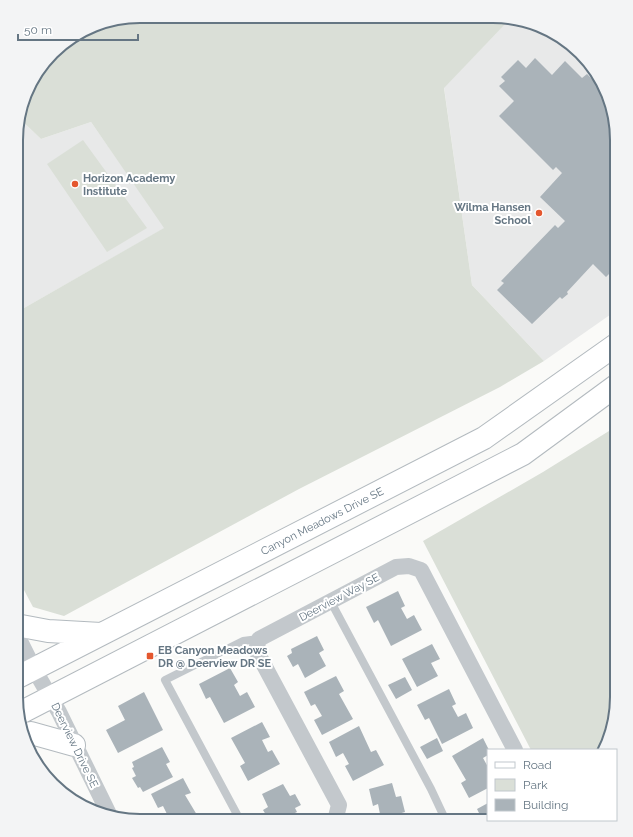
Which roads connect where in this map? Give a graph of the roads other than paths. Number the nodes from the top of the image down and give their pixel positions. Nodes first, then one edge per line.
1 (610, 349) edge
2 (610, 390) edge
3 (331, 602) junction
4 (23, 626) edge
5 (103, 634) junction
6 (259, 639) junction
7 (25, 673) edge
8 (51, 697) junction
9 (24, 711) edge
10 (29, 733) edge
11 (74, 745) junction
12 (514, 749) edge
13 (106, 809) edge
14 (237, 814) edge
15 (337, 814) edge
16 (442, 814) edge

1 - 5 street, Canyon Meadows Drive SE
2 - 8 street
3 - 6 street, Deerview Way SE
3 - 12 street, Deerview Way SE
3 - 16 lane
4 - 5 street
5 - 7 street, Canyon Meadows Drive SE
6 - 14 lane
6 - 15 street
7 - 8 street, Deerview Drive SE
8 - 9 street
8 - 11 street, Deerview Drive SE
10 - 11 street
11 - 13 street, Deerview Drive SE

